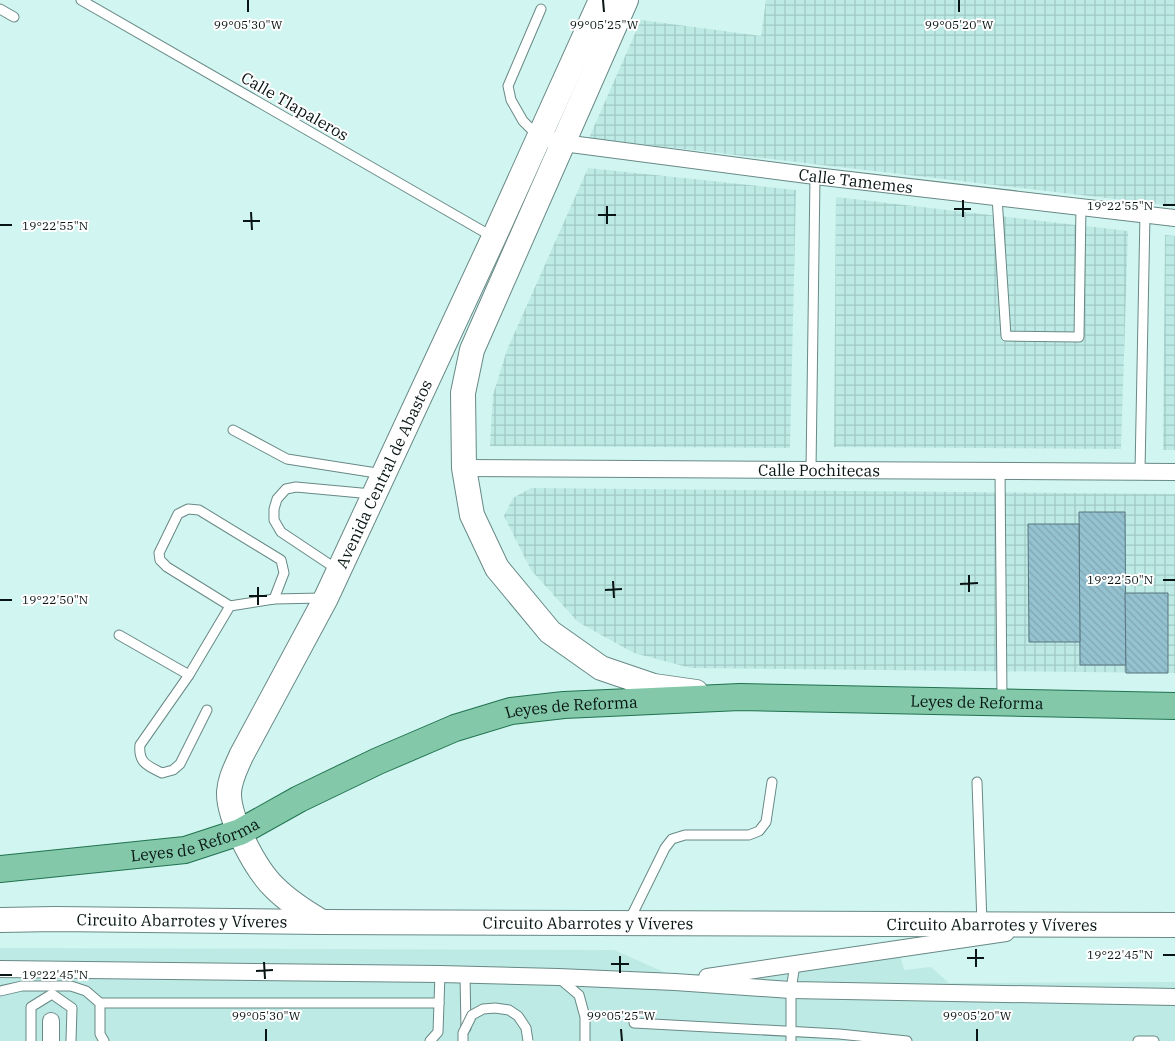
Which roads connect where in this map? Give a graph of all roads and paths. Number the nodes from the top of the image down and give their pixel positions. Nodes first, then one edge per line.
1 (81, 0) edge
2 (601, 0) edge
3 (626, 0) edge
4 (0, 8) edge
5 (541, 9) dead end
6 (14, 17) dead end
7 (539, 137) junction
8 (563, 143) junction
9 (814, 176) junction
10 (997, 197) junction
11 (1081, 206) junction
12 (1145, 214) junction
13 (1175, 218) edge
14 (494, 238) junction
15 (233, 430) dead end
16 (464, 468) junction
17 (811, 470) junction
18 (1000, 470) junction
19 (1140, 471) junction
20 (1175, 472) edge
21 (379, 484) junction
22 (338, 570) junction
23 (326, 598) junction
24 (274, 599) junction
25 (230, 606) junction
26 (119, 635) dead end
27 (189, 675) junction
28 (740, 697) junction
29 (1002, 702) junction
30 (1175, 706) edge
31 (207, 710) dead end
32 (772, 782) dead end
33 (977, 782) dead end
34 (240, 832) junction
35 (0, 868) edge
36 (0, 920) edge
37 (322, 922) junction
38 (628, 923) junction
39 (982, 925) junction
40 (1061, 925) junction
41 (1175, 925) edge
42 (795, 964) junction
43 (0, 968) edge
44 (440, 974) junction
45 (465, 975) junction
46 (558, 977) junction
47 (675, 982) junction
48 (791, 990) junction
49 (0, 991) edge
50 (1175, 997) edge
51 (439, 1003) junction
52 (100, 1004) junction
53 (51, 1021) dead end
54 (634, 1023) dead end
55 (790, 1031) junction
56 (31, 1041) edge
57 (51, 1041) edge
58 (72, 1041) edge
59 (104, 1041) edge
60 (430, 1041) edge
61 (463, 1041) edge
62 (467, 1041) edge
63 (528, 1041) edge
64 (585, 1041) edge
65 (791, 1041) edge
66 (907, 1041) edge
67 (1138, 1041) edge
68 (1154, 1041) edge

1 - 14 lane, Calle Tlapaleros
2 - 7 street, Avenida Central de Abastos
3 - 8 street
4 - 6 lane
5 - 7 lane
7 - 8 street, Calle Tamemes
7 - 14 street, Avenida Central de Abastos
8 - 9 street, Calle Tamemes
8 - 16 street
9 - 10 street, Calle Tamemes
9 - 17 lane
10 - 11 street, Calle Tamemes
10 - 11 lane
11 - 12 street, Calle Tamemes
12 - 13 street, Calle Tamemes
12 - 19 lane
14 - 21 street, Avenida Central de Abastos
15 - 21 lane
16 - 17 street, Calle Pochitecas
16 - 28 street
17 - 18 street, Calle Pochitecas
18 - 19 street, Calle Pochitecas
18 - 29 lane
19 - 20 street, Calle Pochitecas
21 - 22 street, Avenida Central de Abastos
21 - 22 lane
22 - 23 street, Avenida Central de Abastos
23 - 24 lane
23 - 34 street, Avenida Central de Abastos
24 - 25 lane
24 - 25 lane
25 - 27 lane
26 - 27 lane
27 - 31 lane
28 - 29 main road, Leyes de Reforma
28 - 34 main road, Leyes de Reforma
29 - 30 main road, Leyes de Reforma
32 - 38 lane
33 - 39 lane
34 - 35 main road, Leyes de Reforma
34 - 37 street, Avenida Central de Abastos
36 - 37 street, Circuito Abarrotes y Víveres
37 - 38 street, Circuito Abarrotes y Víveres
38 - 39 street, Circuito Abarrotes y Víveres
39 - 40 street, Circuito Abarrotes y Víveres
40 - 41 street, Circuito Abarrotes y Víveres
40 - 42 street
42 - 47 street
42 - 48 lane
43 - 44 street
44 - 45 street
44 - 51 lane
45 - 46 street
45 - 62 lane
46 - 47 street
46 - 64 lane
47 - 48 street
48 - 50 street
48 - 55 lane
49 - 52 lane
51 - 52 lane
51 - 60 lane
52 - 59 lane
53 - 57 street
54 - 55 lane
55 - 65 lane
55 - 66 lane
56 - 58 lane
61 - 63 lane, bridge
67 - 68 lane

